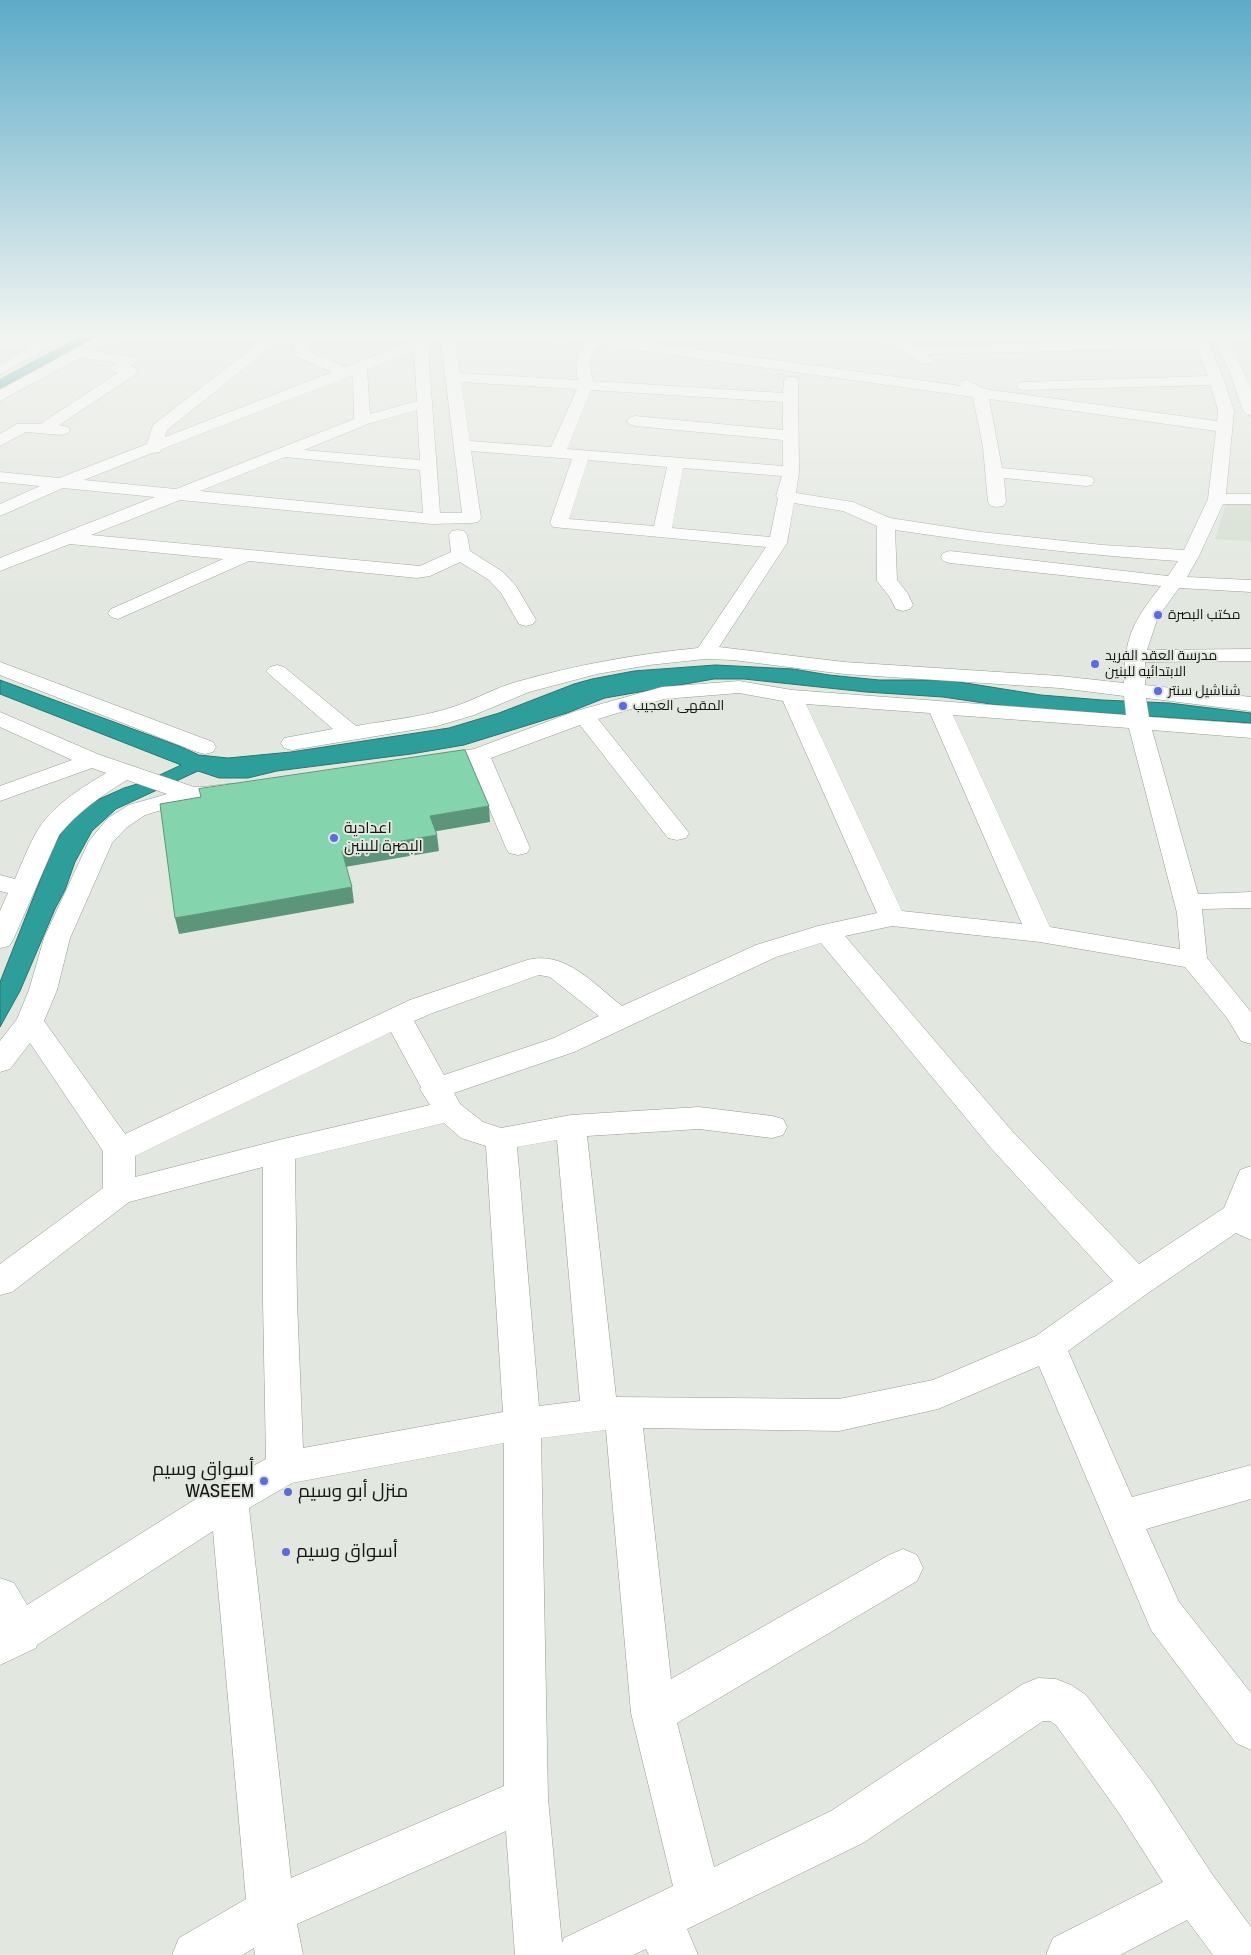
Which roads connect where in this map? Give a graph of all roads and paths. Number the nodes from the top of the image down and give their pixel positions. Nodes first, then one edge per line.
1 (48, 425) edge
2 (163, 425) edge
3 (211, 425) edge
4 (351, 425) edge
5 (426, 425) edge
6 (459, 425) edge
7 (569, 425) edge
8 (679, 425) edge
9 (791, 425) edge
10 (987, 425) edge
11 (1213, 425) edge
12 (1225, 427) joint
13 (44, 428) junction
14 (68, 430) dead end
15 (791, 436) junction
16 (0, 441) edge
17 (462, 445) junction
18 (154, 448) junction
19 (281, 452) junction
20 (557, 453) junction
21 (582, 455) junction
22 (676, 463) junction
23 (429, 466) junction
24 (790, 472) junction
25 (995, 472) junction
26 (0, 477) edge
27 (1086, 481) dead end
28 (61, 483) junction
29 (176, 494) junction
30 (785, 496) junction
31 (1217, 499) junction
32 (1251, 499) edge
33 (997, 502) dead end
34 (0, 511) edge
35 (464, 518) junction
36 (432, 519) junction
37 (886, 522) junction
38 (662, 533) junction
39 (69, 539) junction
40 (778, 543) junction
41 (461, 554) junction
42 (244, 556) junction
43 (1190, 556) junction
44 (950, 557) dead end
45 (0, 565) edge
46 (1174, 582) junction
47 (1251, 586) edge
48 (903, 605) dead end
49 (118, 613) dead end
50 (526, 620) dead end
51 (705, 653) junction
52 (1251, 655) edge
53 (1135, 656) junction
54 (0, 668) edge
55 (277, 671) dead end
56 (1135, 691) junction
57 (792, 696) junction
58 (1251, 704) edge
59 (938, 706) junction
60 (584, 716) junction
61 (0, 719) edge
62 (1139, 721) junction
63 (1251, 731) edge
64 (352, 734) junction
65 (292, 743) dead end
66 (205, 748) dead end
67 (478, 755) junction
68 (92, 760) junction
69 (410, 765) edge
70 (135, 774) junction
71 (254, 788) edge
72 (184, 792) junction
73 (0, 794) edge
74 (677, 834) dead end
75 (518, 848) dead end
76 (12, 885) edge
77 (1251, 900) edge
78 (1187, 902) junction
79 (892, 918) junction
80 (828, 932) junction
81 (1040, 934) junction
82 (0, 940) edge
83 (1194, 960) junction
84 (398, 1018) junction
85 (619, 1018) junction
86 (1246, 1018) edge
87 (30, 1022) junction
88 (0, 1062) edge
89 (442, 1100) junction
90 (571, 1126) junction
91 (772, 1127) dead end
92 (501, 1139) junction
93 (119, 1150) junction
94 (278, 1152) junction
95 (1251, 1178) edge
96 (119, 1192) junction
97 (1245, 1221) edge
98 (0, 1282) edge
99 (1136, 1283) junction
100 (1048, 1346) junction
101 (612, 1414) junction
102 (522, 1424) junction
103 (286, 1468) junction
104 (1251, 1482) edge
105 (229, 1500) junction
106 (1121, 1518) junction
107 (903, 1568) dead end
108 (0, 1597) edge
109 (10, 1640) edge
110 (653, 1713) junction
111 (1251, 1728) edge
112 (526, 1799) junction
113 (1195, 1891) junction
114 (699, 1899) junction
115 (271, 1911) junction
116 (665, 1937) edge
117 (196, 1955) edge
118 (280, 1955) edge
119 (539, 1955) edge
120 (581, 1955) edge
121 (1070, 1955) edge
122 (1242, 1955) edge

1 - 13 street
2 - 18 street
3 - 18 street
4 - 19 street
5 - 23 street
6 - 17 street
7 - 20 street
8 - 15 street
9 - 15 street
10 - 25 street
11 - 12 street
12 - 31 street
13 - 14 street
13 - 16 street
15 - 24 street
17 - 20 street
17 - 35 street
18 - 28 street
19 - 23 street
19 - 29 street
20 - 21 street
21 - 22 street
21 - 38 street
22 - 24 street
22 - 38 street
23 - 36 street
24 - 30 street
25 - 27 street
25 - 33 street
26 - 28 street
28 - 29 street
28 - 34 street
29 - 36 street
29 - 39 street
30 - 37 street
30 - 40 street
31 - 32 street
31 - 43 street
35 - 36 street
35 - 41 street
37 - 43 street
37 - 48 street
38 - 40 street
39 - 42 street
39 - 45 street
40 - 51 street
41 - 42 street
41 - 50 street
42 - 49 street
43 - 46 street
44 - 46 street
46 - 47 street
46 - 53 street
51 - 56 street
51 - 64 street
52 - 53 street
53 - 56 street
54 - 66 street
55 - 64 street
56 - 58 street
56 - 62 street
57 - 59 street
57 - 60 street
57 - 79 street
59 - 62 street
59 - 81 street
60 - 67 street
60 - 74 street
61 - 68 street
62 - 63 street
62 - 78 street
64 - 65 street
67 - 69 street
67 - 75 street
68 - 70 street
68 - 73 street
70 - 72 street
70 - 76 street
71 - 72 street
72 - 87 street
76 - 82 street
77 - 78 street
78 - 83 street
79 - 80 street
79 - 81 street
80 - 85 street
80 - 99 street
81 - 83 street
83 - 86 street
84 - 85 street
84 - 89 street
84 - 93 street
85 - 89 street
87 - 88 street
87 - 93 street
89 - 92 street
89 - 94 street
90 - 91 street
90 - 92 street
90 - 101 street
92 - 102 street
93 - 96 street
94 - 96 street
94 - 103 street
95 - 97 street
96 - 98 street
97 - 99 street
99 - 100 street
100 - 101 street
100 - 106 street
101 - 102 street
101 - 110 street
102 - 103 street
102 - 112 street
103 - 105 street
104 - 106 street
105 - 109 street
105 - 115 street
106 - 111 street
107 - 110 street
108 - 109 street
110 - 114 street
112 - 115 street
112 - 119 street
113 - 114 street
113 - 121 street
113 - 122 street
114 - 116 street
115 - 117 street
115 - 118 street
116 - 120 street

